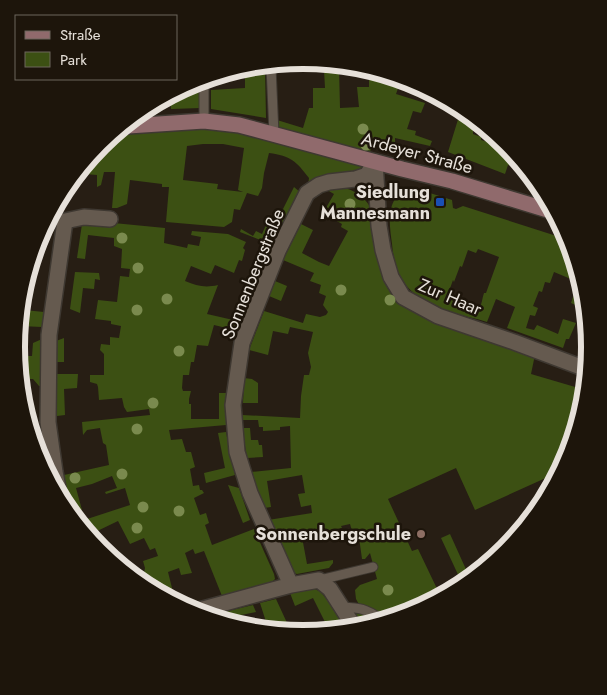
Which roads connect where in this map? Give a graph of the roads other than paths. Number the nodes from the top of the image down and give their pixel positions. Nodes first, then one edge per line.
1 (271, 71) edge
2 (204, 88) edge
3 (204, 121) junction
4 (136, 125) edge
5 (274, 134) junction
6 (375, 162) junction
7 (546, 209) edge
8 (110, 219) dead end
9 (581, 367) edge
10 (55, 474) edge
11 (373, 567) dead end
12 (319, 580) junction
13 (291, 584) junction
14 (341, 607) junction
15 (206, 608) edge
16 (377, 617) edge
17 (351, 622) edge

1 - 5 lane
2 - 3 lane
3 - 4 main road, Ardeyer Straße
3 - 5 main road, Ardeyer Straße
5 - 6 main road, Ardeyer Straße
6 - 7 main road, Ardeyer Straße
6 - 9 street, Zur Haar
6 - 13 street, Sonnenbergstraße
8 - 10 street
11 - 12 lane
12 - 13 street
12 - 14 street
13 - 15 street
14 - 16 lane
14 - 17 street

